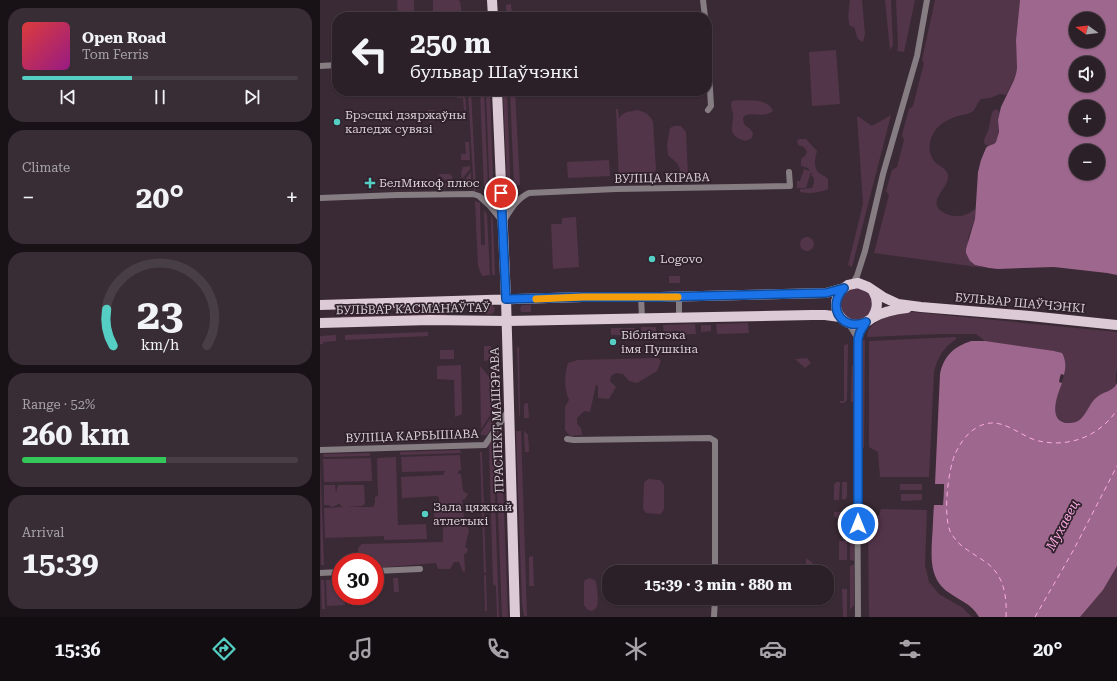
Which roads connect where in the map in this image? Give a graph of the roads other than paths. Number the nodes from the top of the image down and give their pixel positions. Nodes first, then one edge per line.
1 (492, 0) edge
2 (703, 0) edge
3 (927, 0) edge
4 (493, 12) edge
5 (704, 12) edge
6 (332, 65) edge
7 (320, 66) edge
8 (497, 96) edge
9 (710, 96) edge
10 (708, 110) dead end
11 (789, 172) dead end
12 (320, 198) edge
13 (503, 222) junction
14 (859, 269) junction
15 (848, 286) junction
16 (870, 289) junction
17 (641, 297) junction
18 (679, 297) junction
19 (506, 299) junction
20 (320, 305) edge
21 (922, 307) junction
22 (840, 317) junction
23 (642, 318) junction
24 (679, 318) junction
25 (506, 321) junction
26 (869, 321) junction
27 (320, 323) edge
28 (849, 324) junction
29 (1117, 326) edge
30 (858, 339) junction
31 (510, 408) junction
32 (567, 439) dead end
33 (320, 450) edge
34 (715, 565) edge
35 (420, 569) dead end
36 (384, 571) edge
37 (332, 572) edge
38 (320, 573) edge
39 (715, 605) edge
40 (515, 617) edge
41 (714, 617) edge
42 (858, 617) edge

1 - 4 main road
2 - 5 street
3 - 14 street
6 - 7 street
8 - 13 main road, ПРАСПЕКТ МАШЭРАВА
9 - 10 street
11 - 13 street, ВУЛІЦА КІРАВА
12 - 13 street
13 - 19 main road, ПРАСПЕКТ МАШЭРАВА
14 - 15 street
14 - 16 street
15 - 16 main road, БУЛЬВАР ШАЎЧЭНКІ
15 - 18 main road, БУЛЬВАР ШАЎЧЭНКІ
15 - 22 main road
16 - 21 main road, БУЛЬВАР ШАЎЧЭНКІ
16 - 26 main road
17 - 18 main road, БУЛЬВАР ШАЎЧЭНКІ
17 - 19 main road, БУЛЬВАР ШАЎЧЭНКІ
17 - 23 street
18 - 24 street
19 - 20 main road, БУЛЬВАР КАСМАНАЎТАЎ
19 - 25 main road, ПРАСПЕКТ МАШЭРАВА
21 - 26 main road, БУЛЬВАР ШАЎЧЭНКІ
21 - 29 main road, БУЛЬВАР ШАЎЧЭНКІ
22 - 24 main road
22 - 28 main road
23 - 24 main road
23 - 25 main road
25 - 27 main road, БУЛЬВАР КАСМАНАЎТАЎ
25 - 31 main road, ПРАСПЕКТ МАШЭРАВА
26 - 28 main road, БУЛЬВАР ШАЎЧЭНКІ
26 - 30 street
28 - 30 street
30 - 42 street
31 - 33 street, ВУЛІЦА КАРБЫШАВА
31 - 40 main road, ПРАСПЕКТ МАШЭРАВА
32 - 34 street
35 - 36 street
37 - 38 street
39 - 41 street

